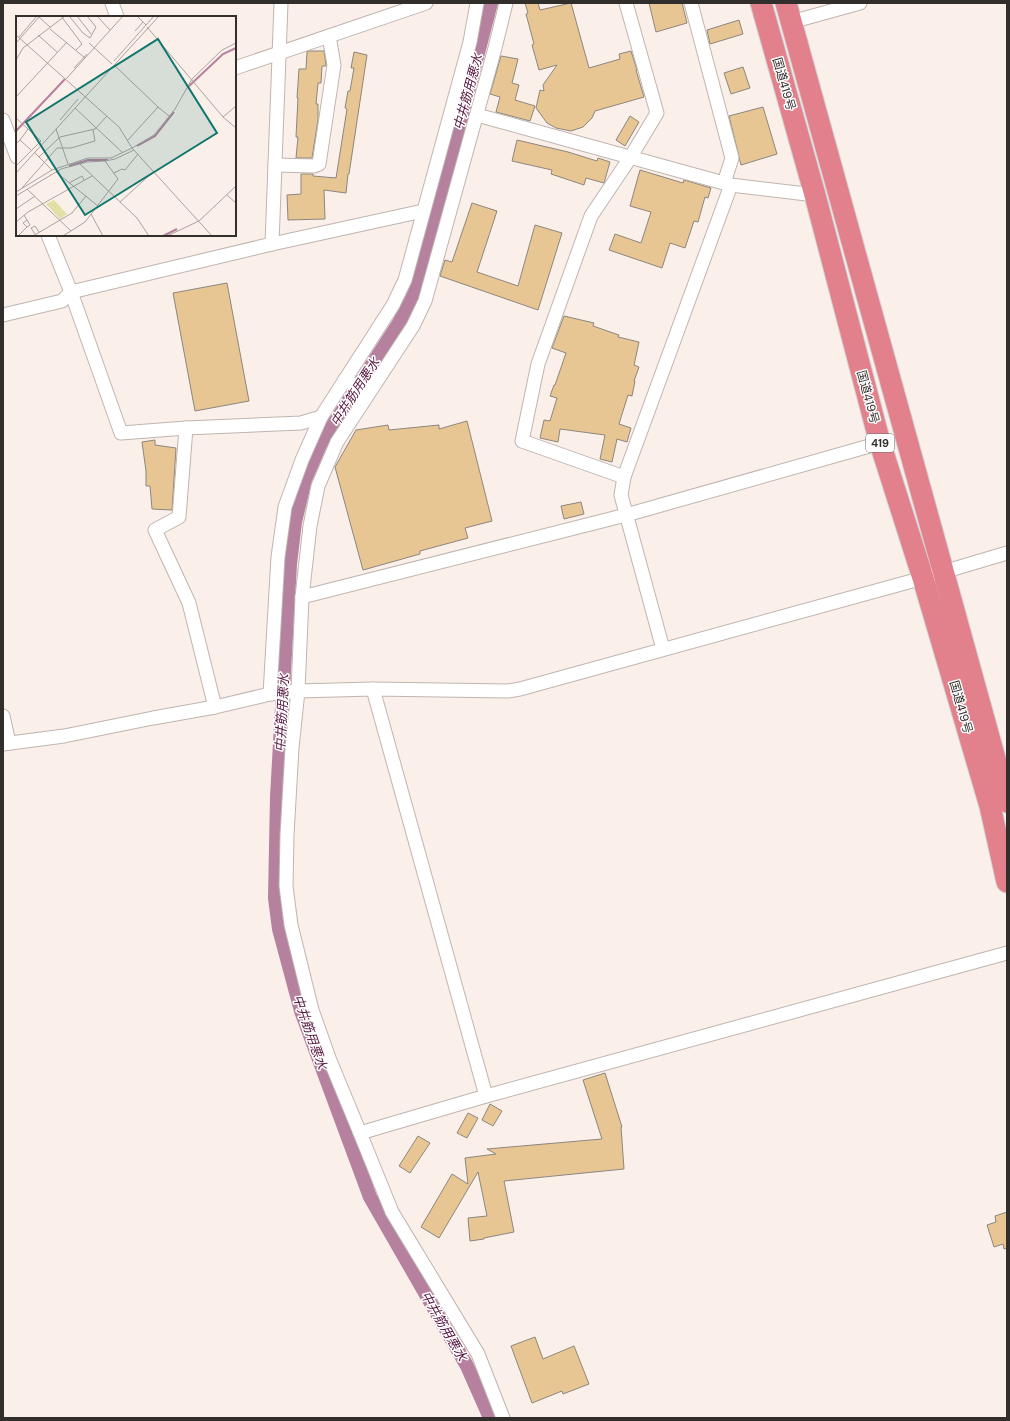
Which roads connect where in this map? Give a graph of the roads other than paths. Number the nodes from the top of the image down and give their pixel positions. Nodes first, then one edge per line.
1 (112, 3) edge
2 (281, 3) edge
3 (426, 3) edge
4 (477, 3) edge
5 (506, 3) edge
6 (626, 3) edge
7 (691, 3) edge
8 (761, 3) edge
9 (860, 3) edge
10 (789, 13) edge
11 (117, 16) edge
12 (329, 36) junction
13 (280, 52) junction
14 (236, 68) edge
15 (477, 115) junction
16 (3, 120) edge
17 (16, 150) edge
18 (630, 158) junction
19 (275, 164) junction
20 (727, 184) junction
21 (815, 195) junction
22 (423, 211) junction
23 (48, 236) edge
24 (272, 244) junction
25 (71, 292) junction
26 (3, 315) edge
27 (345, 379) junction
28 (368, 394) junction
29 (321, 417) junction
30 (186, 428) junction
31 (880, 443) junction
32 (624, 477) junction
33 (626, 515) junction
34 (1007, 553) edge
35 (944, 571) junction
36 (923, 578) junction
37 (302, 597) junction
38 (663, 649) junction
39 (373, 689) junction
40 (298, 691) junction
41 (270, 694) junction
42 (215, 707) junction
43 (3, 716) edge
44 (6, 743) edge
45 (1007, 802) edge
46 (1007, 882) edge
47 (1007, 953) edge
48 (486, 1096) junction
49 (360, 1133) junction
50 (502, 1418) edge

1 - 11 street
2 - 13 street
3 - 12 street
4 - 22 street
5 - 15 street
6 - 18 street
7 - 20 street
8 - 21 highway, 国道419号 / 419
9 - 10 street
10 - 35 highway, 国道419号 / 419
12 - 13 street
12 - 19 street
13 - 14 street
13 - 19 street
15 - 18 street
15 - 28 street
16 - 17 street
18 - 20 street
18 - 32 street
19 - 24 street
20 - 21 street
20 - 32 street
21 - 31 highway, 国道419号 / 419
22 - 24 street
22 - 27 street
23 - 25 street
24 - 25 street
25 - 26 street
25 - 30 street
27 - 28 street
27 - 29 street
28 - 37 street
29 - 30 street
29 - 41 street
30 - 42 street
31 - 33 street
31 - 36 highway, 国道419号 / 419
32 - 33 street
33 - 37 street
33 - 38 street
34 - 35 street
35 - 36 street
35 - 45 highway, 国道419号 / 419
36 - 38 street
36 - 46 highway, 国道419号 / 419
37 - 40 street
38 - 39 street
39 - 40 street
39 - 48 street
40 - 41 street
40 - 49 street
41 - 42 street
42 - 44 street
43 - 44 street
47 - 48 street
48 - 49 street
49 - 50 street

